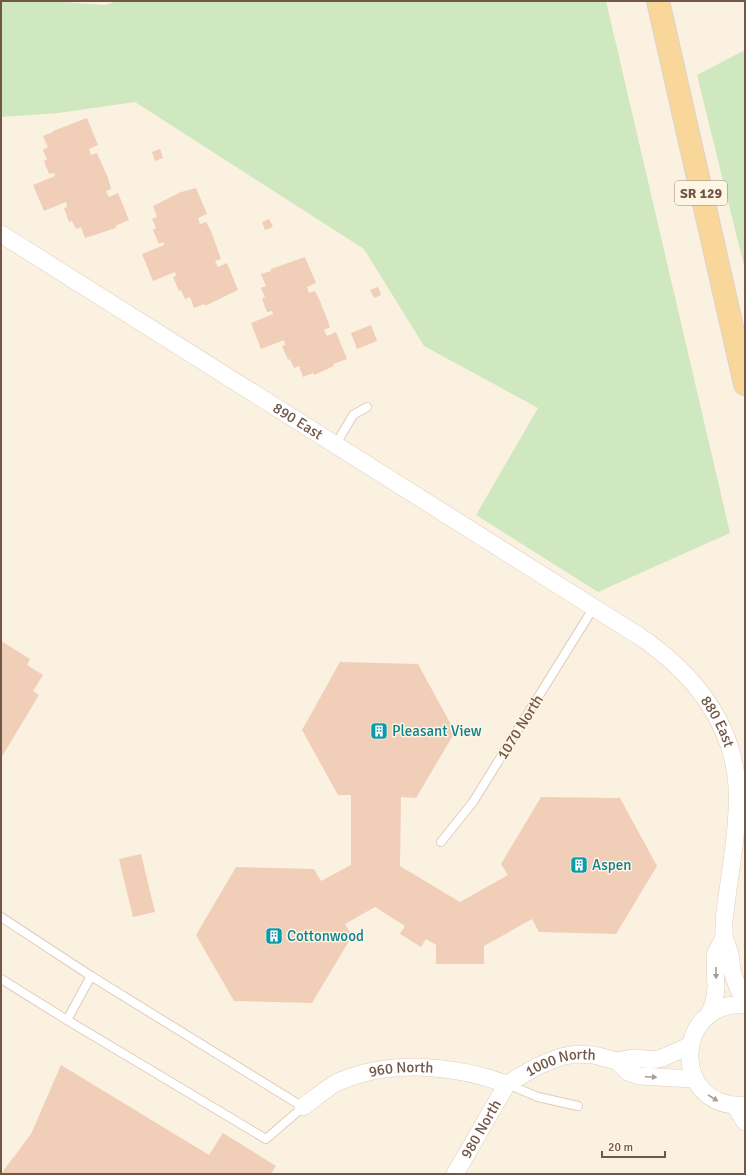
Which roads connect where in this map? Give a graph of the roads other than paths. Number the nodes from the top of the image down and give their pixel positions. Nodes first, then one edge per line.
1 (658, 1) edge
2 (1, 234) edge
3 (745, 384) edge
4 (367, 407) dead end
5 (335, 446) junction
6 (594, 607) junction
7 (440, 842) dead end
8 (1, 917) edge
9 (724, 937) junction
10 (91, 976) junction
11 (1, 979) edge
12 (745, 999) edge
13 (745, 1005) edge
14 (708, 1016) junction
15 (66, 1020) junction
16 (690, 1046) junction
17 (618, 1061) junction
18 (694, 1079) junction
19 (507, 1084) junction
20 (578, 1106) dead end
21 (740, 1106) edge
22 (302, 1107) junction
23 (745, 1122) edge
24 (455, 1174) edge

1 - 3 main road, SR 129
2 - 5 street, 890 East
4 - 5 lane
5 - 6 street, 890 East
6 - 7 lane, 1070 North
6 - 9 street, 880 East
8 - 10 lane
9 - 12 street, 880 East
9 -> 14 street, 880 East
10 - 15 lane
10 - 22 lane
11 - 15 lane
13 - 14 street
14 - 16 street
15 - 22 lane
16 - 17 street, 1000 North
16 - 18 street
17 -> 18 street, 1000 North
17 - 19 street, 1000 North
18 -> 21 street
19 - 20 lane
19 - 22 street, 960 North
19 - 24 street, 980 North
21 - 23 street

